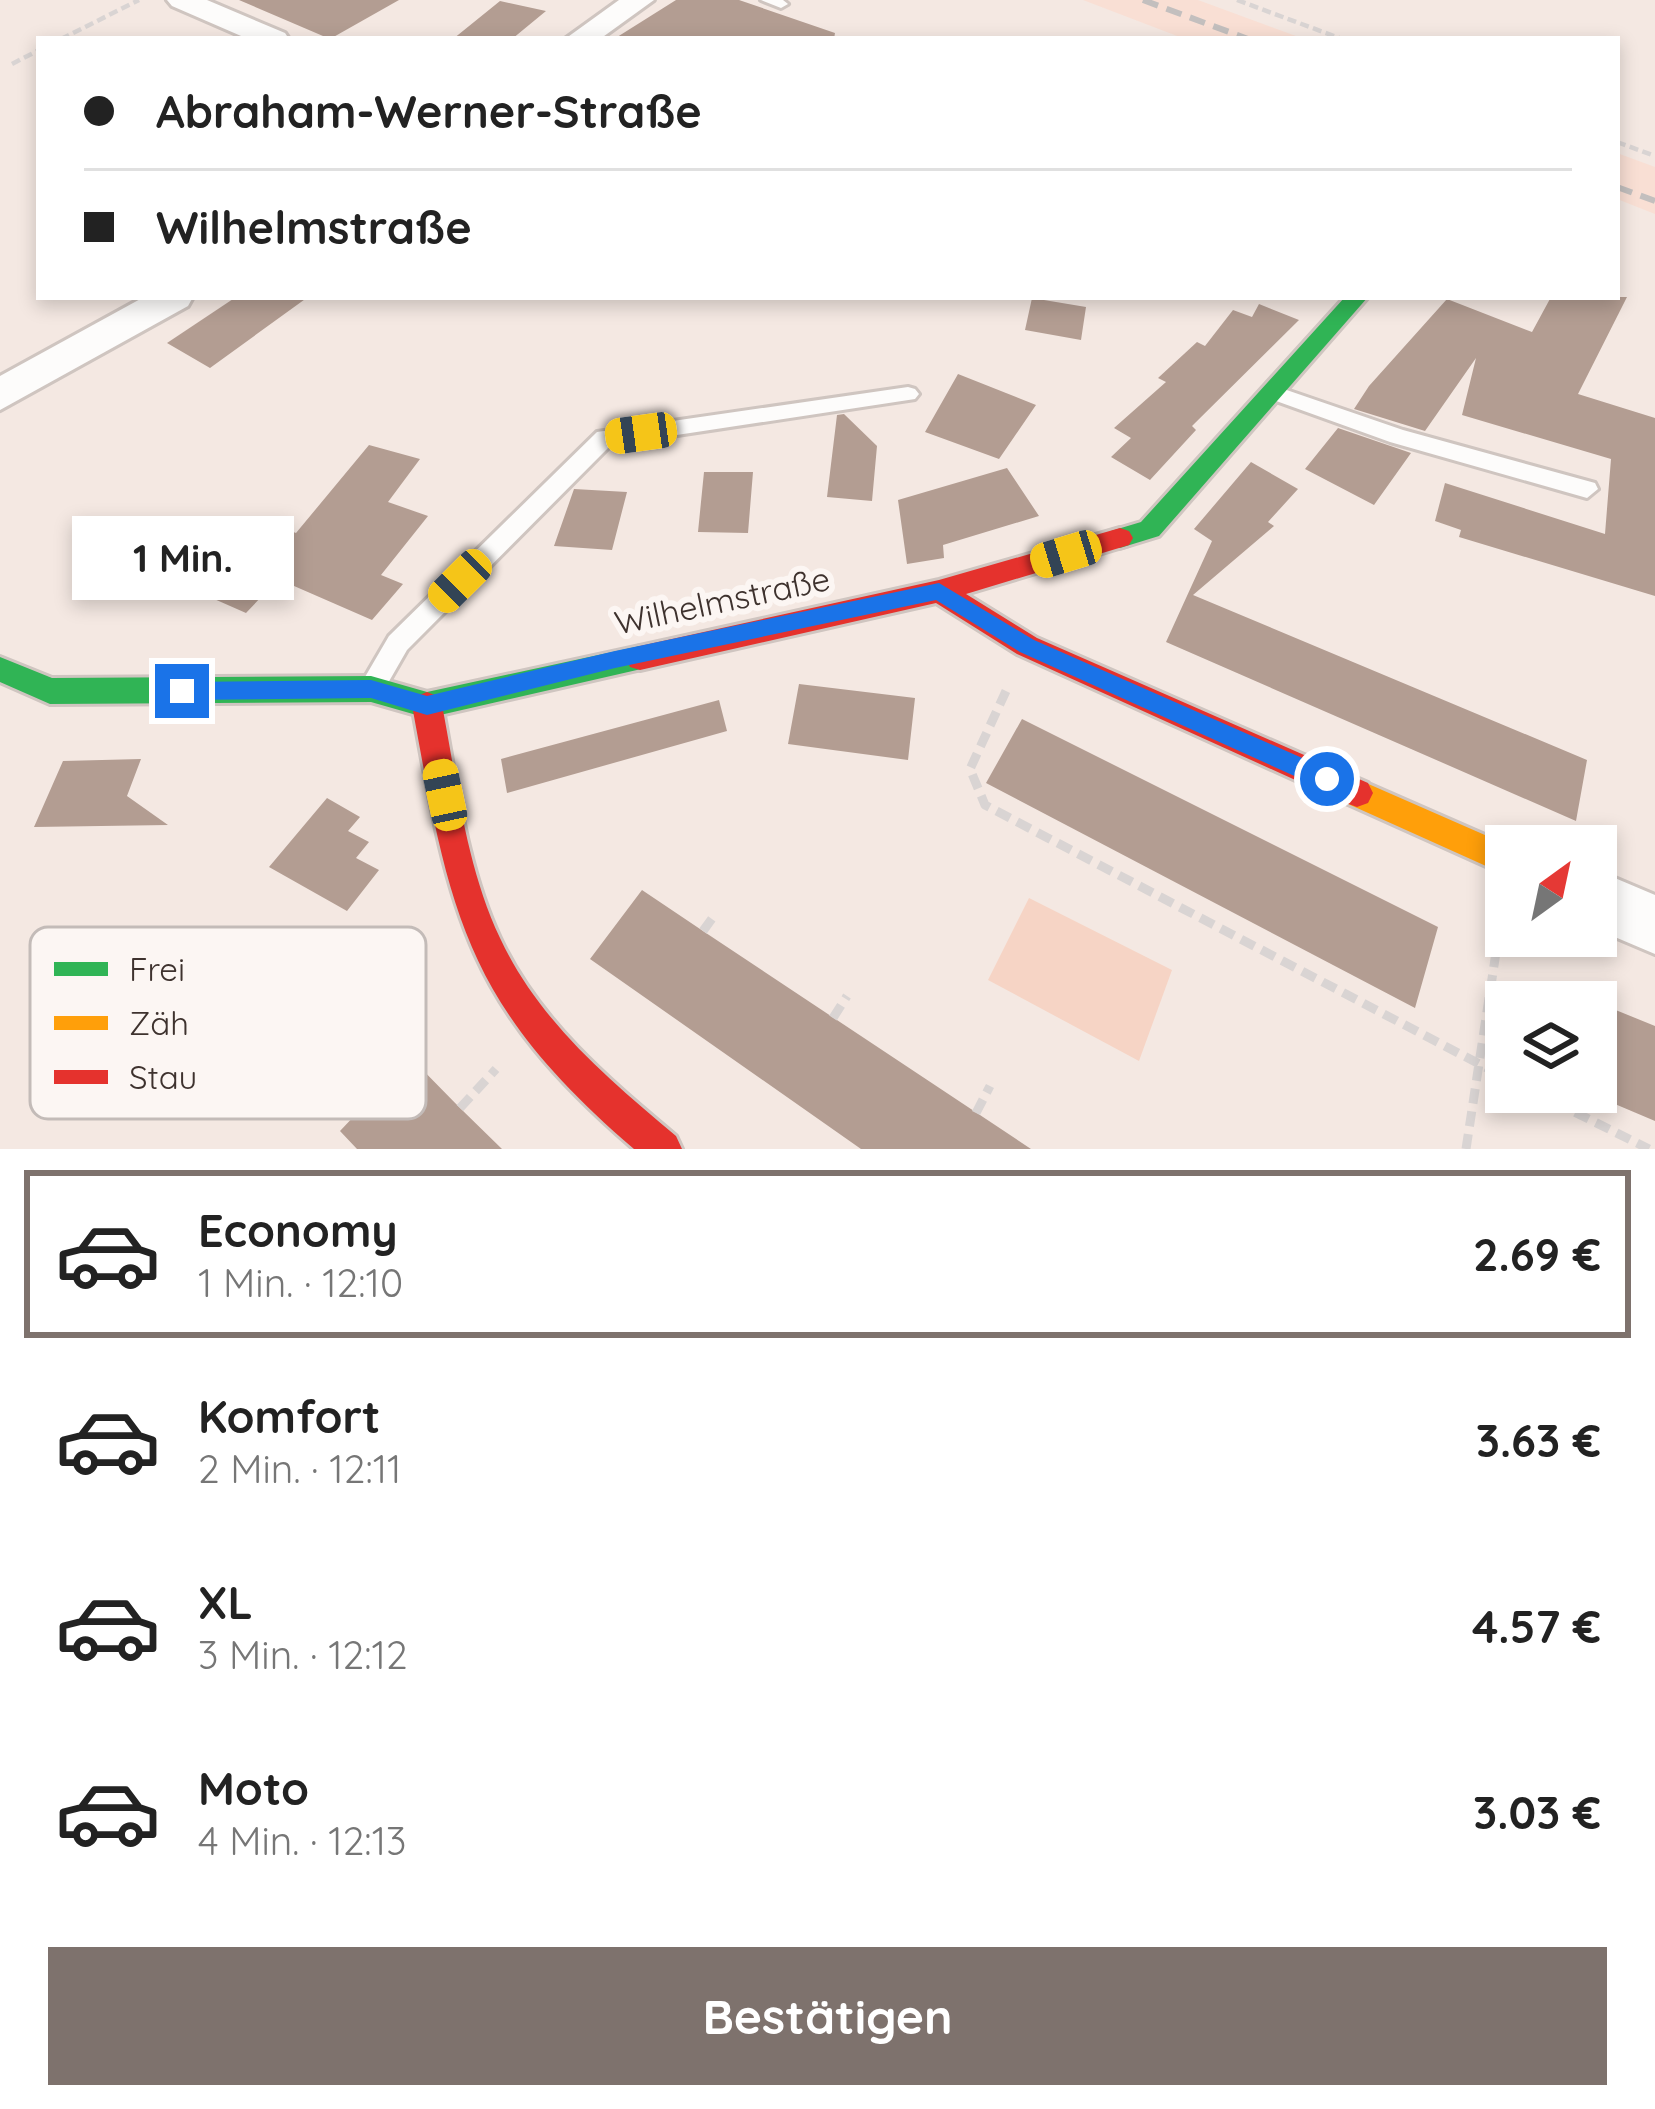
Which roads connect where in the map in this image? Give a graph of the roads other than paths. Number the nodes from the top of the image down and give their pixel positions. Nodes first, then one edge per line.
1 (182, 0) edge
2 (639, 0) edge
3 (267, 36) edge
4 (585, 36) edge
5 (169, 300) edge
6 (1354, 300) edge
7 (1272, 392) junction
8 (908, 394) dead end
9 (0, 395) edge
10 (1587, 489) dead end
11 (939, 591) junction
12 (0, 669) edge
13 (371, 689) junction
14 (427, 706) junction
15 (1485, 851) edge
16 (1617, 908) edge
17 (1655, 925) edge
18 (663, 1149) edge

1 - 3 street
2 - 4 street
5 - 9 street
6 - 7 street, Wilhelmstraße
7 - 10 lane
7 - 11 street, Wilhelmstraße
8 - 13 lane
11 - 14 street, Wilhelmstraße
11 - 15 street
12 - 13 street
13 - 14 street
14 - 18 street
16 - 17 street

